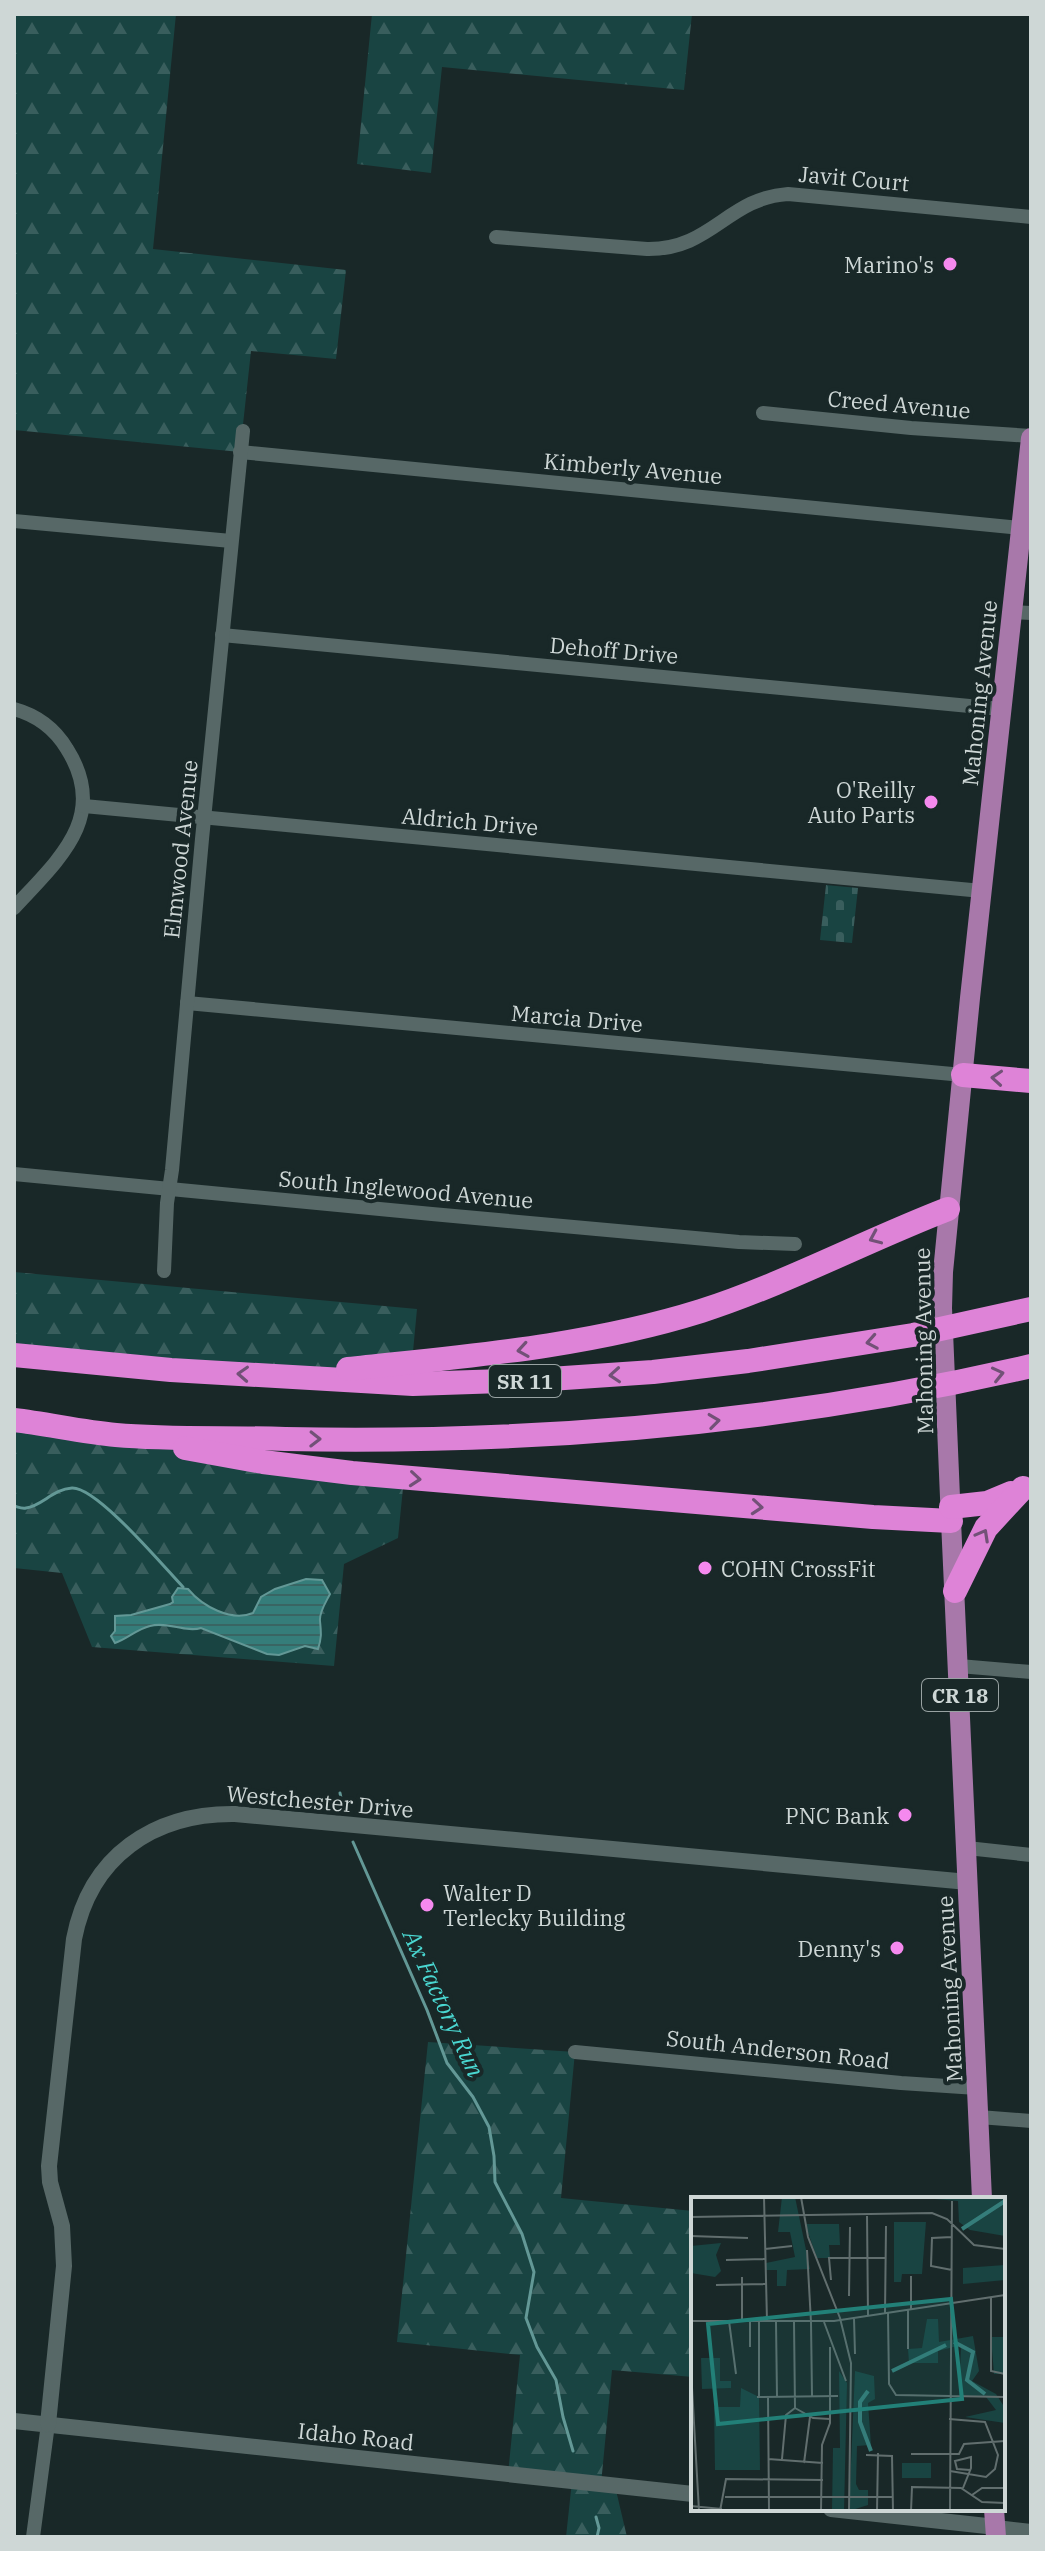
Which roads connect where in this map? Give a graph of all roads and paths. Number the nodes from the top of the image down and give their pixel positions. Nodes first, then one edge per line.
1 (1031, 217) edge
2 (496, 237) dead end
3 (763, 413) dead end
4 (243, 431) dead end
5 (1031, 437) edge
6 (240, 452) junction
7 (14, 521) edge
8 (1021, 528) junction
9 (231, 541) junction
10 (1022, 612) edge
11 (222, 635) junction
12 (14, 709) edge
13 (1001, 709) junction
14 (84, 806) junction
15 (204, 818) junction
16 (982, 891) junction
17 (14, 908) edge
18 (187, 1003) junction
19 (963, 1075) junction
20 (1031, 1081) edge
21 (14, 1174) edge
22 (169, 1188) junction
23 (948, 1209) junction
24 (795, 1244) dead end
25 (164, 1271) dead end
26 (1031, 1309) edge
27 (14, 1355) edge
28 (1031, 1366) edge
29 (282, 1376) junction
30 (14, 1420) edge
31 (116, 1435) junction
32 (1027, 1485) edge
33 (951, 1514) junction
34 (955, 1591) junction
35 (959, 1666) junction
36 (1031, 1672) edge
37 (967, 1848) junction
38 (1031, 1855) edge
39 (968, 1882) junction
40 (575, 2052) dead end
41 (977, 2088) junction
42 (979, 2117) junction
43 (1031, 2121) edge
44 (982, 2197) edge
45 (14, 2421) edge
46 (48, 2424) junction
47 (691, 2494) edge
48 (853, 2511) edge
49 (995, 2524) edge
50 (1031, 2531) edge
51 (33, 2537) edge

1 - 2 street, Javit Court
3 - 5 street, Creed Avenue
4 - 6 street, Elmwood Avenue
5 - 8 main road, Mahoning Avenue / CR 18
6 - 8 street, Kimberly Avenue
6 - 9 street, Elmwood Avenue
7 - 9 street
8 - 10 main road, Mahoning Avenue / CR 18
9 - 11 street, Elmwood Avenue
10 - 13 main road, Mahoning Avenue / CR 18
11 - 13 street, Dehoff Drive
11 - 15 street, Elmwood Avenue
12 - 14 street
13 - 16 main road, Mahoning Avenue / CR 18
14 - 15 street, Aldrich Drive
14 - 17 street
15 - 16 street, Aldrich Drive
15 - 18 street, Elmwood Avenue
16 - 19 main road, Mahoning Avenue / CR 18
18 - 19 street, Marcia Drive
18 - 22 street, Elmwood Avenue
20 -> 19 highway
19 - 23 main road, Mahoning Avenue / CR 18
21 - 22 street, South Inglewood Avenue
22 - 24 street, South Inglewood Avenue
22 - 25 street, Elmwood Avenue
23 -> 29 highway
23 - 33 main road, Mahoning Avenue / CR 18
26 -> 29 highway, SR 11
29 -> 27 highway, SR 11
31 -> 28 highway
30 - 31 highway
31 -> 33 highway
32 - 33 highway
34 -> 32 highway
33 - 34 main road, Mahoning Avenue / CR 18
34 - 35 main road, Mahoning Avenue / CR 18
35 - 36 street
35 - 37 main road, Mahoning Avenue / CR 18
37 - 38 street
37 - 39 main road, Mahoning Avenue / CR 18
39 - 41 main road, Mahoning Avenue / CR 18
39 - 46 street, Westchester Drive
40 - 41 street, South Anderson Road
41 - 42 main road, Mahoning Avenue / CR 18
42 - 43 street
42 - 44 main road, Mahoning Avenue / CR 18
45 - 46 street, Idaho Road
46 - 47 street, Idaho Road
46 - 51 street
48 - 49 street
49 - 50 street

